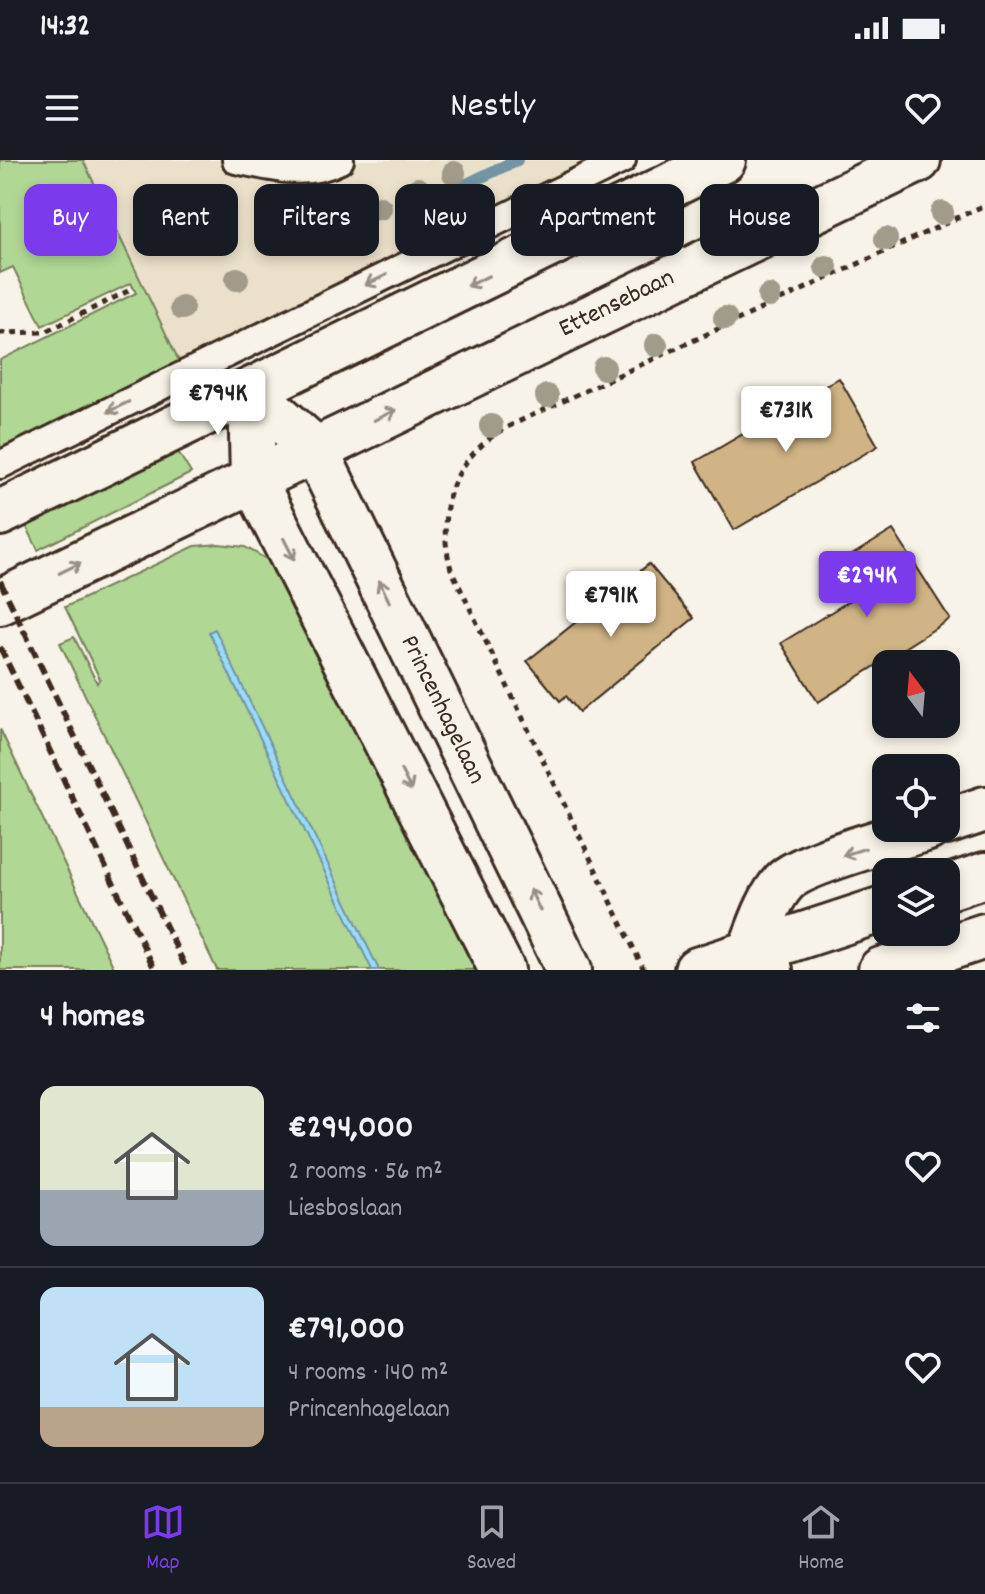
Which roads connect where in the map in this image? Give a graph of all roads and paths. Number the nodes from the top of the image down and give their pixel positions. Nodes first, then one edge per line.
1 (236, 160) edge
2 (340, 160) edge
3 (622, 160) edge
4 (723, 160) edge
5 (918, 160) edge
6 (985, 205) edge
7 (134, 288) dead end
8 (0, 333) edge
9 (251, 392) junction
10 (315, 449) junction
11 (0, 465) edge
12 (253, 479) junction
13 (0, 513) edge
14 (0, 602) edge
15 (985, 809) edge
16 (960, 817) edge
17 (886, 842) edge
18 (985, 875) edge
19 (960, 883) edge
20 (872, 914) edge
21 (985, 936) edge
22 (759, 962) edge
23 (934, 962) edge
24 (502, 970) edge
25 (569, 970) edge
26 (644, 970) edge
27 (697, 970) edge
28 (881, 970) edge

1 - 2 lane
3 -> 11 lane
4 -> 9 main road
10 -> 5 main road, Ettensebaan
6 - 26 path
7 - 8 path
9 - 10 main road
9 - 12 main road
9 - 13 main road
10 - 12 main road, Ettensebaan
25 -> 10 main road, Princenhagelaan
14 -> 12 main road, Ettensebaan
12 -> 24 main road
15 - 16 main road
17 -> 22 main road
18 - 19 main road
20 - 22 main road
21 - 23 main road
22 - 27 main road
23 - 28 main road

